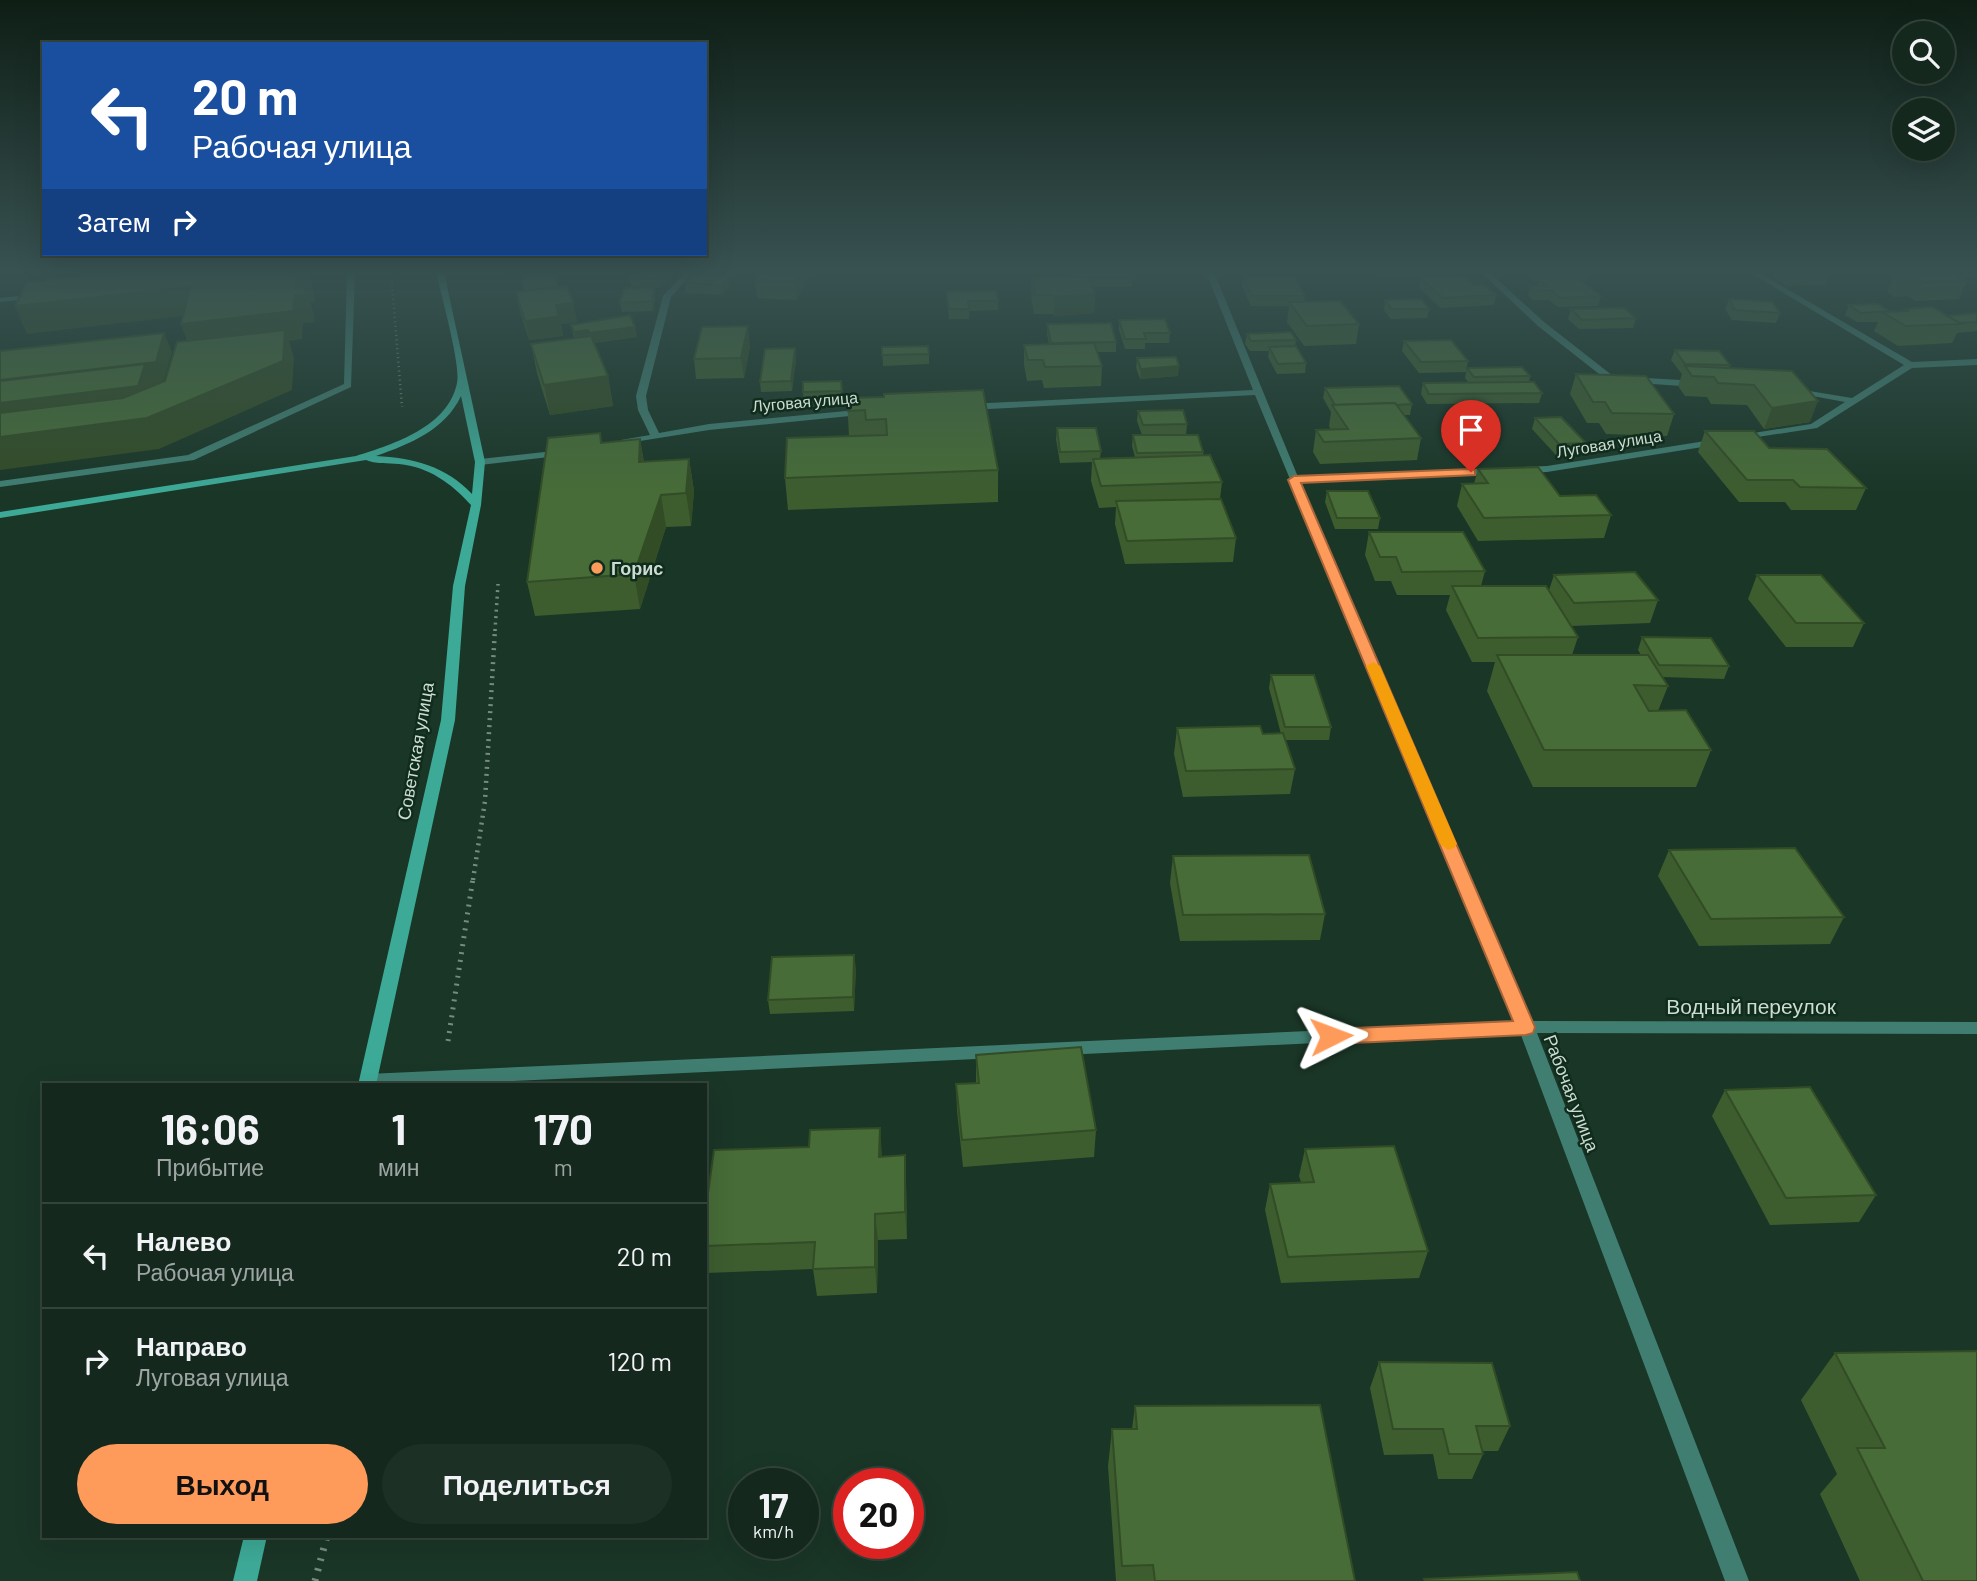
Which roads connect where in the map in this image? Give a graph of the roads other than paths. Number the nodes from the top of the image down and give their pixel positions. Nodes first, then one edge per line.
1 (349, 346) edge
2 (456, 346) edge
3 (654, 346) edge
4 (1241, 346) edge
5 (1569, 346) edge
6 (1878, 346) edge
7 (1977, 362) edge
8 (1910, 365) junction
9 (463, 381) junction
10 (1703, 384) edge
11 (1783, 388) edge
12 (1260, 392) junction
13 (1854, 401) junction
14 (956, 407) edge
15 (873, 411) edge
16 (655, 435) junction
17 (617, 444) edge
18 (574, 451) edge
19 (358, 459) junction
20 (480, 462) junction
21 (1294, 480) junction
22 (0, 484) edge
23 (475, 505) junction
24 (0, 515) edge
25 (1526, 1027) junction
26 (1977, 1028) edge
27 (368, 1083) edge
28 (256, 1538) edge
29 (246, 1581) edge
30 (1737, 1581) edge

1 - 22 street
2 - 9 main road, Советская улица
3 - 16 street
4 - 12 street, Рабочая улица
5 - 10 street
6 - 8 street
7 - 8 street
8 - 13 street, Луговая улица
9 - 19 main road
9 - 20 main road, Советская улица
11 - 13 street
12 - 14 street
12 - 21 street, Рабочая улица
13 - 21 street, Луговая улица
15 - 16 street, Луговая улица
16 - 17 street, Луговая улица
18 - 20 street
19 - 23 main road
19 - 24 main road
20 - 23 main road, Советская улица
21 - 25 street, Рабочая улица
23 - 27 main road, Советская улица
25 - 26 street, Водный переулок
25 - 27 street, Водный переулок
25 - 30 street, Рабочая улица
28 - 29 main road

